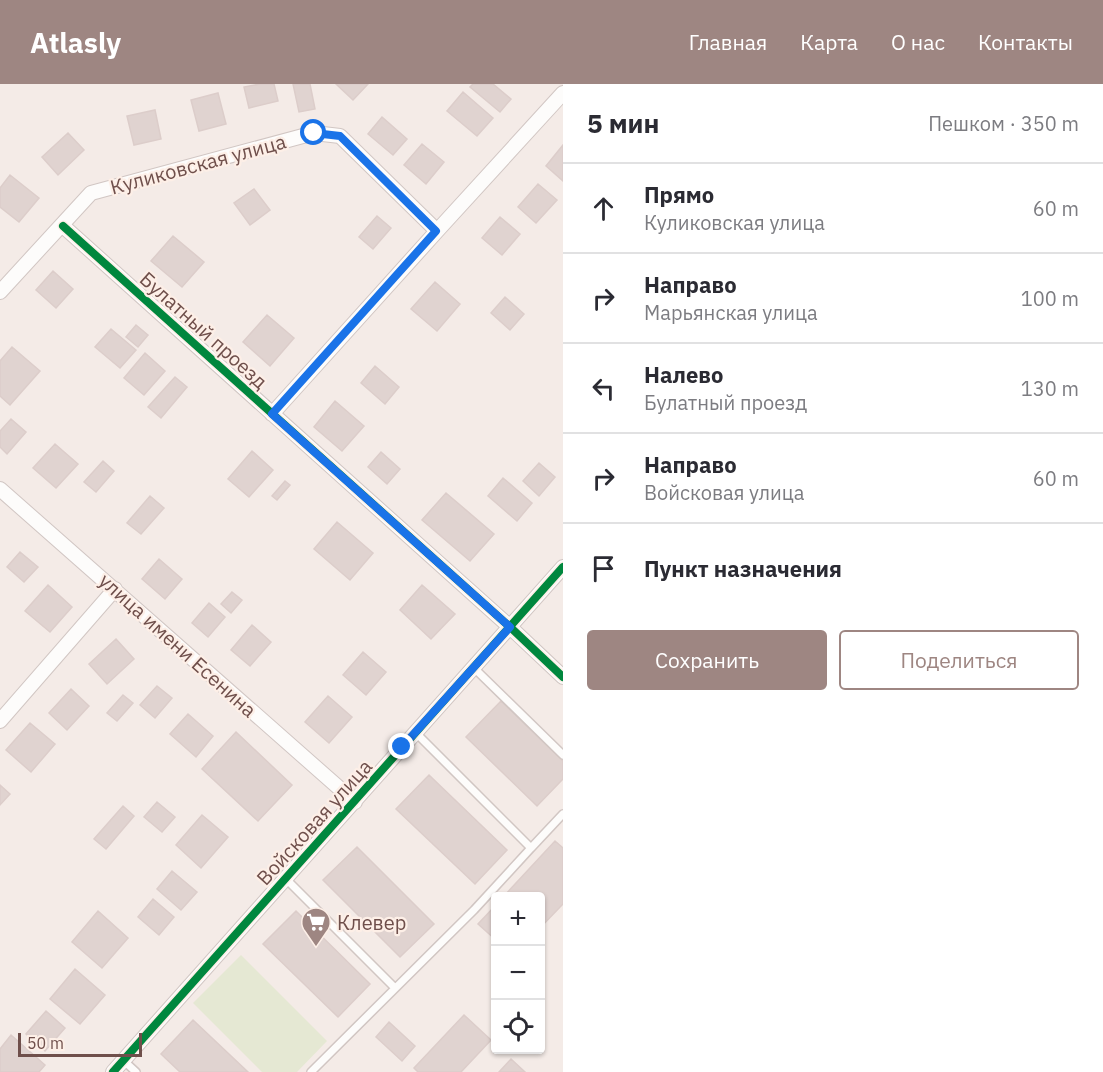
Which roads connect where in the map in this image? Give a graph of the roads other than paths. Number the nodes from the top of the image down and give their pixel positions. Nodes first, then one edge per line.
1 (563, 93) edge
2 (63, 226) junction
3 (436, 231) junction
4 (0, 292) edge
5 (272, 414) junction
6 (0, 489) edge
7 (563, 567) edge
8 (115, 589) junction
9 (510, 627) junction
10 (473, 667) junction
11 (563, 677) edge
12 (0, 721) edge
13 (415, 732) junction
14 (563, 755) edge
15 (355, 802) junction
16 (563, 814) edge
17 (531, 848) junction
18 (286, 879) junction
19 (395, 988) junction
20 (123, 1060) junction
21 (113, 1072) edge
22 (136, 1072) edge
23 (311, 1072) edge

1 - 3 street
2 - 3 street, Куликовская улица
2 - 4 street, Куликовская улица
2 - 5 street, Булатный проезд
3 - 5 street
5 - 9 street, Булатный проезд
6 - 8 street, улица имени Есенина
7 - 9 street, Войсковая улица
8 - 12 street
8 - 15 street, улица имени Есенина
9 - 10 street, Войсковая улица
9 - 11 street, Булатный проезд
10 - 13 street, Войсковая улица
10 - 14 lane
13 - 15 street, Войсковая улица
13 - 17 lane
15 - 18 street, Войсковая улица
16 - 17 lane
17 - 19 lane
18 - 19 lane
18 - 20 street, Войсковая улица
19 - 23 lane
20 - 21 street, Войсковая улица
20 - 22 lane

